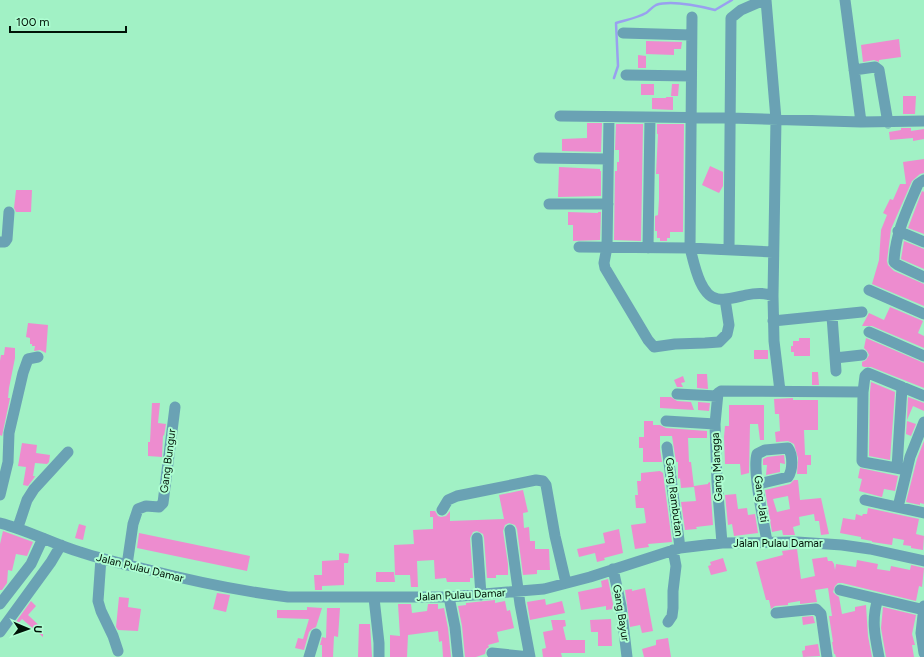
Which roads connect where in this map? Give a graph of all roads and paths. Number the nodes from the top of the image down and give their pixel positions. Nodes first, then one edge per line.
1 (765, 0) edge
2 (845, 0) edge
3 (692, 17) dead end
4 (623, 33) dead end
5 (691, 35) junction
6 (854, 70) junction
7 (626, 75) dead end
8 (691, 76) junction
9 (560, 116) dead end
10 (609, 117) junction
11 (650, 118) junction
12 (691, 118) junction
13 (730, 118) junction
14 (776, 119) junction
15 (924, 121) edge
16 (861, 122) junction
17 (888, 123) junction
18 (539, 158) dead end
19 (608, 159) junction
20 (924, 180) edge
21 (549, 204) dead end
22 (608, 204) junction
23 (9, 212) dead end
24 (898, 231) junction
25 (0, 242) edge
26 (924, 242) edge
27 (579, 247) dead end
28 (607, 247) junction
29 (648, 248) junction
30 (690, 248) junction
31 (729, 250) junction
32 (773, 252) junction
33 (924, 277) edge
34 (869, 290) dead end
35 (773, 296) junction
36 (725, 299) junction
37 (862, 312) dead end
38 (924, 314) edge
39 (832, 316) junction
40 (773, 320) junction
41 (869, 332) dead end
42 (862, 355) dead end
43 (924, 356) edge
44 (38, 357) dead end
45 (835, 358) junction
46 (836, 371) dead end
47 (902, 387) junction
48 (780, 391) junction
49 (863, 392) junction
50 (678, 394) dead end
51 (718, 394) junction
52 (924, 396) edge
53 (175, 407) dead end
54 (666, 421) dead end
55 (924, 422) edge
56 (715, 424) junction
57 (4, 438) edge
58 (667, 447) dead end
59 (68, 452) dead end
60 (902, 469) junction
61 (758, 484) junction
62 (0, 495) edge
63 (865, 500) dead end
64 (898, 508) junction
65 (442, 510) dead end
66 (924, 513) edge
67 (0, 523) edge
68 (18, 527) junction
69 (510, 530) dead end
70 (477, 538) dead end
71 (51, 542) junction
72 (767, 542) junction
73 (722, 543) junction
74 (677, 549) junction
75 (101, 558) junction
76 (924, 561) edge
77 (127, 565) junction
78 (613, 570) junction
79 (566, 583) junction
80 (840, 590) dead end
81 (518, 592) junction
82 (481, 595) junction
83 (449, 597) junction
84 (374, 598) junction
85 (878, 599) junction
86 (0, 604) edge
87 (924, 608) edge
88 (776, 613) dead end
89 (668, 622) dead end
90 (0, 632) edge
91 (316, 634) dead end
92 (118, 651) dead end
93 (492, 653) dead end
94 (924, 653) edge
95 (309, 657) edge
96 (379, 657) edge
97 (458, 657) edge
98 (530, 657) edge
99 (627, 657) edge
100 (827, 657) edge
101 (879, 657) edge

1 - 13 street
1 - 14 street
2 - 6 street
3 - 5 street
4 - 5 street
5 - 8 street
6 - 16 street
6 - 17 street
7 - 8 street
8 - 12 street
9 - 10 street
10 - 11 street
10 - 19 street
11 - 12 street
11 - 29 street
12 - 13 street
12 - 30 street
13 - 14 street
13 - 31 street
14 - 16 street
14 - 32 street
15 - 17 street
16 - 17 street
18 - 19 street
19 - 22 street
20 - 24 street
21 - 22 street
22 - 28 street
23 - 25 street
24 - 26 street
24 - 33 street
27 - 28 street
28 - 29 street
28 - 36 street
29 - 30 street
30 - 31 street
30 - 36 street
31 - 32 street
32 - 35 street
34 - 38 street
35 - 36 street
35 - 40 street
37 - 39 street
39 - 40 street
39 - 45 street
40 - 48 street
41 - 43 street
42 - 45 street
44 - 57 street
45 - 46 street
47 - 49 street
47 - 52 street
47 - 60 street
48 - 49 street
48 - 51 street
49 - 60 street
50 - 51 street
51 - 56 street, Gang Mangga
53 - 77 street, Gang Bungur
54 - 56 street
55 - 60 street
56 - 73 street, Gang Mangga
57 - 62 street
58 - 74 street, Gang Rambutan
59 - 68 street
60 - 64 street
61 - 61 street, Gang Jati
61 - 72 street, Gang Jati
63 - 64 street
64 - 66 street
65 - 79 street
67 - 68 street, Jalan Pulau Damar
68 - 71 street, Jalan Pulau Damar
69 - 81 street
70 - 82 street
71 - 75 street, Jalan Pulau Damar
71 - 86 street
71 - 90 street
72 - 73 street, Jalan Pulau Damar
72 - 76 street, Jalan Pulau Damar
73 - 74 street, Jalan Pulau Damar
74 - 78 street, Jalan Pulau Damar
74 - 89 street, Gang Rambutan
75 - 77 street, Jalan Pulau Damar
75 - 92 street
77 - 84 street, Jalan Pulau Damar
78 - 79 street, Jalan Pulau Damar
78 - 99 street, Gang Bayur
79 - 81 street, Jalan Pulau Damar
80 - 85 street
81 - 82 street, Jalan Pulau Damar
81 - 98 street
82 - 83 street, Jalan Pulau Damar
83 - 84 street, Jalan Pulau Damar
83 - 97 street
84 - 96 street
85 - 87 street
85 - 101 street
87 - 94 street
88 - 100 street
91 - 95 street
93 - 98 street

